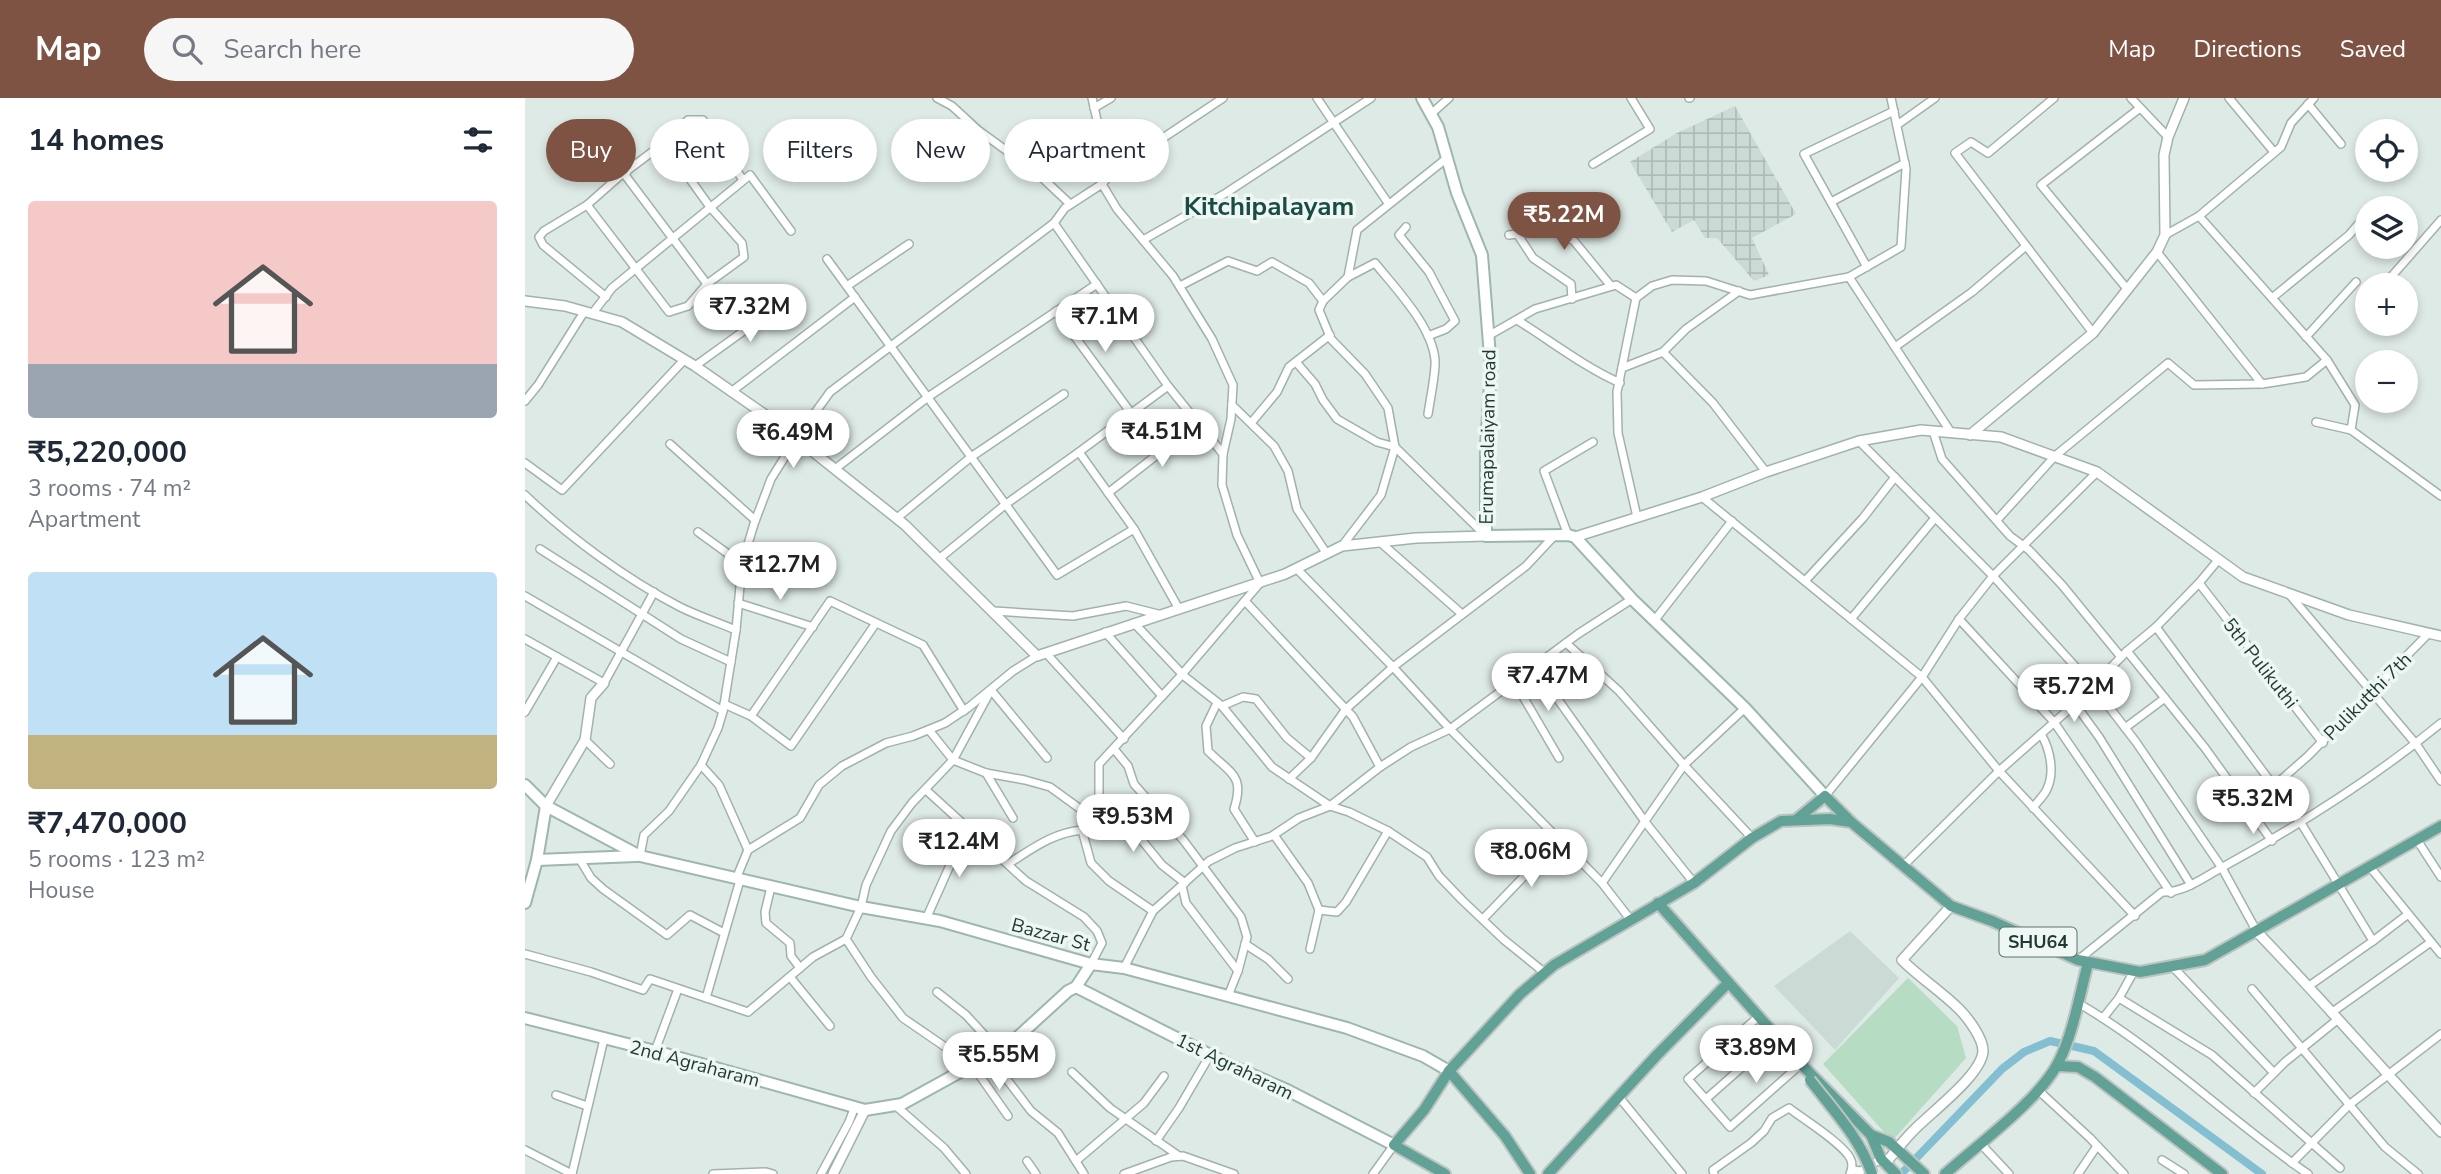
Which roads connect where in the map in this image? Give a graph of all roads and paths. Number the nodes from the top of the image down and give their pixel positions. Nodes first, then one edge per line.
1 (937, 98) edge
2 (1092, 98) edge
3 (1111, 98) edge
4 (1223, 98) edge
5 (1317, 98) edge
6 (1371, 98) edge
7 (1422, 98) edge
8 (1449, 98) edge
9 (1631, 98) edge
10 (1891, 98) edge
11 (1935, 98) edge
12 (2054, 98) edge
13 (2131, 98) edge
14 (2183, 98) edge
15 (2229, 98) edge
16 (2311, 101) edge
17 (1357, 102) edge
18 (1094, 108) junction
19 (2140, 108) junction
20 (1894, 111) junction
21 (1431, 114) junction
22 (1334, 123) junction
23 (1897, 125) junction
24 (2168, 136) junction
25 (2341, 144) dead end
26 (1795, 149) dead end
27 (2274, 152) junction
28 (1804, 154) junction
29 (1447, 158) junction
30 (1905, 163) junction
31 (1593, 164) dead end
32 (749, 176) edge
33 (613, 182) edge
34 (631, 182) edge
35 (692, 182) edge
36 (741, 182) edge
37 (1102, 184) junction
38 (1831, 202) junction
39 (1388, 203) junction
40 (1070, 204) junction
41 (586, 205) junction
42 (710, 207) junction
43 (2199, 216) junction
44 (2441, 220) edge
45 (1054, 223) junction
46 (1406, 227) dead end
47 (2355, 228) edge
48 (791, 231) dead end
49 (1509, 235) dead end
50 (1518, 235) junction
51 (2165, 235) junction
52 (672, 239) junction
53 (1143, 240) junction
54 (909, 244) dead end
55 (2026, 246) junction
56 (2157, 252) junction
57 (827, 259) dead end
58 (1867, 267) junction
59 (635, 269) junction
60 (2395, 273) edge
61 (1348, 276) junction
62 (1849, 277) junction
63 (2355, 283) edge
64 (707, 284) junction
65 (1097, 284) junction
66 (847, 286) junction
67 (1180, 286) junction
68 (1611, 286) junction
69 (2128, 290) junction
70 (1739, 291) junction
71 (605, 296) junction
72 (855, 297) junction
73 (1636, 298) junction
74 (2272, 298) junction
75 (788, 299) dead end
76 (1572, 299) junction
77 (1323, 301) junction
78 (526, 304) edge
79 (1056, 311) junction
80 (588, 313) junction
81 (1517, 320) junction
82 (2093, 333) junction
83 (1329, 335) junction
84 (1488, 336) junction
85 (1428, 337) junction
86 (2306, 337) junction
87 (891, 347) junction
88 (1895, 348) junction
89 (1663, 352) junction
90 (684, 360) junction
91 (2327, 360) junction
92 (1296, 362) junction
93 (695, 366) junction
94 (1622, 368) junction
95 (1620, 383) junction
96 (2262, 384) junction
97 (1168, 386) junction
98 (731, 391) junction
99 (1064, 394) dead end
100 (928, 397) junction
101 (525, 401) edge
102 (1232, 405) junction
103 (1131, 413) junction
104 (1428, 414) dead end
105 (2316, 422) dead end
106 (1198, 423) junction
107 (1251, 424) junction
108 (2351, 430) junction
109 (1933, 431) junction
110 (1950, 431) junction
111 (1969, 435) junction
112 (796, 439) junction
113 (1593, 442) dead end
114 (1859, 442) junction
115 (670, 444) dead end
116 (1395, 447) junction
117 (1079, 452) junction
118 (1223, 454) junction
119 (2055, 456) junction
120 (971, 457) junction
121 (525, 463) edge
122 (835, 469) junction
123 (1766, 472) junction
124 (2097, 472) junction
125 (1895, 477) junction
126 (1108, 493) junction
127 (525, 495) edge
128 (2441, 496) edge
129 (1702, 497) junction
130 (1006, 504) junction
131 (1637, 517) junction
132 (897, 518) junction
133 (1935, 518) junction
134 (1998, 519) junction
135 (755, 520) junction
136 (1732, 521) junction
137 (1134, 529) junction
138 (698, 532) dead end
139 (1555, 535) junction
140 (1486, 536) junction
141 (1572, 536) junction
142 (1380, 542) junction
143 (2023, 545) junction
144 (1342, 546) junction
145 (540, 549) dead end
146 (1327, 554) junction
147 (940, 558) junction
148 (2219, 559) junction
149 (742, 564) junction
150 (1297, 569) junction
151 (1993, 576) junction
152 (1805, 581) junction
153 (1260, 583) junction
154 (2199, 583) junction
155 (654, 592) junction
156 (2288, 593) junction
157 (525, 596) edge
158 (1632, 599) junction
159 (1245, 601) junction
160 (739, 603) junction
161 (1179, 609) junction
162 (994, 611) junction
163 (1462, 614) junction
164 (641, 615) junction
165 (1162, 615) junction
166 (1851, 619) junction
167 (1959, 619) junction
168 (1654, 621) junction
169 (876, 623) junction
170 (1134, 623) junction
171 (2156, 626) junction
172 (813, 627) junction
173 (736, 630) junction
174 (1105, 632) junction
175 (2429, 633) junction
176 (2441, 636) edge
177 (525, 639) edge
178 (1566, 643) junction
179 (620, 652) junction
180 (1042, 654) junction
181 (2125, 654) junction
182 (557, 657) junction
183 (730, 662) junction
184 (1534, 666) junction
185 (1393, 667) junction
186 (1181, 674) junction
187 (1922, 677) junction
188 (1514, 681) junction
189 (604, 683) junction
190 (2094, 686) junction
191 (991, 690) junction
192 (2371, 691) junction
193 (1163, 696) junction
194 (2165, 698) junction
195 (2075, 704) junction
196 (1219, 705) junction
197 (724, 707) junction
198 (1745, 708) junction
199 (1346, 709) junction
200 (964, 711) junction
201 (525, 712) edge
202 (751, 716) junction
203 (2055, 722) junction
204 (2441, 723) edge
205 (2126, 728) junction
206 (1450, 729) junction
207 (929, 730) junction
208 (2041, 734) junction
209 (1124, 739) junction
210 (585, 740) junction
211 (2322, 742) junction
212 (2416, 744) junction
213 (1114, 749) junction
214 (1047, 758) dead end
215 (1311, 758) junction
216 (1559, 758) dead end
217 (953, 760) junction
218 (610, 764) dead end
219 (701, 765) junction
220 (1684, 765) junction
221 (1380, 767) junction
222 (1999, 771) junction
223 (986, 773) junction
224 (1289, 779) junction
225 (2441, 781) edge
226 (525, 785) edge
227 (2274, 786) junction
228 (926, 790) junction
229 (1825, 796) junction
230 (1098, 801) junction
231 (546, 806) junction
232 (1330, 806) junction
233 (2033, 808) junction
234 (1090, 816) junction
235 (1013, 817) dead end
236 (1797, 819) junction
237 (1851, 822) junction
238 (1646, 823) junction
239 (2301, 823) junction
240 (967, 827) junction
241 (2441, 827) edge
242 (1082, 830) junction
243 (1388, 831) junction
244 (1274, 835) junction
245 (1752, 838) junction
246 (1560, 839) junction
247 (2417, 840) junction
248 (2272, 841) junction
249 (1255, 842) junction
250 (748, 850) junction
251 (640, 856) junction
252 (579, 858) junction
253 (537, 860) junction
254 (525, 861) edge
255 (1008, 864) junction
256 (1904, 865) junction
257 (1202, 867) junction
258 (2370, 867) junction
259 (2222, 868) junction
260 (2441, 877) edge
261 (738, 879) junction
262 (1602, 883) junction
263 (1694, 883) junction
264 (1183, 884) junction
265 (2191, 885) junction
266 (2338, 885) junction
267 (771, 887) junction
268 (2171, 892) junction
269 (525, 903) edge
270 (1658, 903) junction
271 (1951, 906) junction
272 (861, 907) junction
273 (1319, 910) junction
274 (1153, 911) junction
275 (2407, 915) junction
276 (2135, 916) junction
277 (926, 919) junction
278 (1483, 919) junction
279 (1630, 919) junction
280 (2256, 932) junction
281 (725, 933) junction
282 (846, 939) junction
283 (2373, 941) junction
284 (2431, 943) junction
285 (1245, 944) junction
286 (1310, 949) dead end
287 (525, 954) edge
288 (2441, 954) edge
289 (2083, 961) junction
290 (1091, 964) junction
291 (2172, 966) junction
292 (800, 968) junction
293 (1123, 968) junction
294 (1238, 971) junction
295 (2134, 971) junction
296 (1545, 973) junction
297 (790, 977) junction
298 (1288, 978) dead end
299 (1728, 983) junction
300 (2309, 986) junction
301 (1076, 987) junction
302 (678, 989) junction
303 (2252, 989) dead end
304 (937, 992) dead end
305 (1228, 996) junction
306 (706, 998) junction
307 (2119, 998) junction
308 (2078, 1003) junction
309 (1758, 1017) junction
310 (2334, 1017) junction
311 (525, 1018) edge
312 (2103, 1018) junction
313 (830, 1026) dead end
314 (2441, 1034) edge
315 (1776, 1037) junction
316 (604, 1039) junction
317 (2302, 1049) junction
318 (655, 1051) junction
319 (994, 1054) junction
320 (1210, 1055) junction
321 (2058, 1063) junction
322 (1801, 1064) junction
323 (973, 1066) junction
324 (1449, 1071) junction
325 (1072, 1072) dead end
326 (2274, 1073) junction
327 (2388, 1075) junction
328 (1164, 1076) dead end
329 (1810, 1080) dead end
330 (2039, 1091) junction
331 (2254, 1093) junction
332 (556, 1095) dead end
333 (1619, 1097) junction
334 (1706, 1099) junction
335 (587, 1105) junction
336 (2349, 1105) junction
337 (896, 1106) junction
338 (860, 1108) junction
339 (1008, 1116) dead end
340 (1126, 1120) junction
341 (2441, 1132) edge
342 (1871, 1135) junction
343 (1156, 1141) junction
344 (1980, 1143) junction
345 (2310, 1144) junction
346 (1394, 1145) junction
347 (2097, 1146) junction
348 (525, 1150) edge
349 (1899, 1151) junction
350 (1179, 1156) junction
351 (2162, 1160) dead end
352 (1027, 1161) dead end
353 (1076, 1161) junction
354 (2291, 1163) junction
355 (1888, 1166) edge
356 (2340, 1168) dead end
357 (833, 1172) edge
358 (1851, 1172) edge
359 (1711, 1173) edge
360 (572, 1174) edge
361 (713, 1174) edge
362 (773, 1174) edge
363 (821, 1174) edge
364 (966, 1174) edge
365 (1036, 1174) edge
366 (1084, 1174) edge
367 (1124, 1174) edge
368 (1234, 1174) edge
369 (1373, 1174) edge
370 (1445, 1174) edge
371 (1530, 1174) edge
372 (1548, 1174) edge
373 (1682, 1174) edge
374 (1872, 1174) edge
375 (1924, 1174) edge
376 (1945, 1174) edge
377 (2009, 1174) edge
378 (2077, 1174) edge
379 (2124, 1174) edge
380 (2184, 1174) edge
381 (2222, 1174) edge
382 (2308, 1174) edge
383 (2418, 1174) edge

1 - 40 street
2 - 18 street
3 - 18 street
4 - 37 street
5 - 22 street
6 - 17 street
7 - 21 main road, Erumapalaiyam road
8 - 21 street
9 - 31 street
10 - 20 street
11 - 23 street
12 - 55 street
13 - 19 street
14 - 24 street
15 - 27 street
16 - 25 street
16 - 27 street
17 - 22 street
18 - 37 street
19 - 24 street
19 - 69 street
20 - 23 street
20 - 28 street
21 - 29 main road, Erumapalaiyam road
22 - 39 street
22 - 53 street
23 - 30 street
24 - 51 street
26 - 28 street
27 - 43 street
28 - 38 street
29 - 39 street
29 - 84 main road, Erumapalaiyam road
30 - 38 street
30 - 58 street
32 - 48 street
33 - 41 street
34 - 52 street
35 - 42 street
36 - 42 street
37 - 40 street
37 - 53 street
38 - 58 street
39 - 61 street
40 - 45 street
41 - 59 street
41 - 71 street
42 - 52 street
42 - 64 street
43 - 51 street
43 - 74 street
44 - 60 street
45 - 65 street
45 - 87 street
46 - 85 street
47 - 74 street
49 - 50 street
50 - 68 street
50 - 76 street
51 - 56 street
52 - 59 street
52 - 64 street
53 - 67 street
54 - 66 street
55 - 82 street
55 - 88 street
56 - 69 street
56 - 96 street
57 - 66 street
58 - 62 street
59 - 64 street
59 - 71 street
61 - 77 street
61 - 85 street
62 - 70 street
62 - 88 street
63 - 86 street
65 - 79 street
65 - 97 street
66 - 72 street
67 - 77 street
67 - 102 street
68 - 73 street
68 - 76 street
69 - 82 street
70 - 73 street
70 - 89 street
71 - 80 street
72 - 87 street
72 - 98 street
73 - 94 street
74 - 86 street
75 - 93 street
76 - 81 street
77 - 83 street
78 - 80 street
79 - 100 street
79 - 103 street
80 - 90 street
80 - 101 street
81 - 84 street
81 - 95 street
82 - 111 street
83 - 92 street
83 - 116 street
84 - 140 main road, Erumapalaiyam road
85 - 104 street
86 - 91 street
87 - 100 street
87 - 112 street
88 - 110 street
89 - 94 street
89 - 123 street
90 - 93 street
90 - 121 street
91 - 96 street
91 - 108 street
92 - 107 street
92 - 116 street
93 - 98 street
94 - 95 street
95 - 131 street
96 - 119 street
97 - 103 street
97 - 106 street
98 - 112 street
99 - 120 street
100 - 120 street
100 - 122 street
102 - 107 street
102 - 118 street
103 - 117 street
105 - 108 street
106 - 118 street
106 - 126 street
107 - 146 street
108 - 128 street
109 - 110 street
109 - 114 street
109 - 134 street
110 - 111 street
111 - 119 street
112 - 122 street
112 - 135 street
113 - 141 street
114 - 123 street
114 - 125 street
115 - 135 street
116 - 140 street
116 - 144 street
117 - 126 street
117 - 130 street
118 - 153 street
119 - 124 street
119 - 134 street
120 - 130 street
120 - 132 street
122 - 132 street
123 - 129 street
124 - 143 street
124 - 148 street
125 - 133 street
125 - 152 street
126 - 137 street
127 - 155 street
129 - 131 street
129 - 136 street
130 - 137 street
130 - 147 street
131 - 141 street
132 - 147 street
133 - 151 street
133 - 166 street
134 - 143 street
135 - 149 street
136 - 152 street
136 - 168 street
137 - 161 street
138 - 149 street
139 - 140 main road
139 - 141 main road
139 - 163 street
140 - 142 street
141 - 158 main road
142 - 144 street
142 - 163 street
143 - 151 street
143 - 181 street
144 - 146 street
145 - 164 street
146 - 150 street
147 - 162 street
148 - 154 street
148 - 156 street
149 - 160 street
150 - 153 street
150 - 185 street
151 - 167 street
151 - 190 street
152 - 166 street
153 - 159 street
153 - 161 street
154 - 171 street
154 - 211 street, 5th Pulikuthi
155 - 164 street
155 - 173 street
156 - 175 street
156 - 192 street
157 - 179 street
158 - 168 main road
158 - 178 street
159 - 186 street
159 - 199 street
160 - 172 street
160 - 173 street
161 - 165 street
162 - 165 street
162 - 180 street
163 - 185 street
164 - 179 street
164 - 183 street
165 - 170 street
166 - 187 street
167 - 187 street
167 - 203 street
168 - 198 main road
169 - 172 street
169 - 200 street
169 - 202 street
170 - 174 street
170 - 186 street
171 - 181 street
171 - 227 street
172 - 202 street
173 - 183 street
174 - 180 street
174 - 193 street
175 - 176 street
175 - 192 street, Pulikutthi 7th
177 - 182 street
178 - 184 street
178 - 220 street
179 - 189 street
179 - 197 street
180 - 191 street
180 - 209 street
181 - 190 street
181 - 194 street
182 - 189 street
182 - 201 street
183 - 197 street
184 - 188 street
184 - 238 street
185 - 199 street
185 - 206 street
186 - 193 street
186 - 196 street
187 - 222 street
187 - 229 street
188 - 206 street
188 - 216 street
189 - 210 street
190 - 195 street
190 - 205 street
191 - 200 street
191 - 214 street
191 - 217 street
192 - 211 street, Pulikutthi 7th
192 - 212 street
193 - 209 street
194 - 205 street
194 - 248 street
195 - 203 street
195 - 265 street
196 - 215 street
196 - 224 street
196 - 249 street
197 - 202 street
197 - 219 street
198 - 220 street
198 - 229 main road
199 - 215 street
199 - 221 street
200 - 207 street
203 - 208 street
203 - 268 street
204 - 212 street
205 - 259 street
206 - 221 street
206 - 246 street
207 - 217 street
207 - 250 street
208 - 222 street
208 - 233 street
209 - 213 street
210 - 218 street
210 - 231 street
211 - 227 street, Pulikutthi 7th
212 - 225 street
212 - 239 street
213 - 230 street
213 - 257 street
215 - 224 street
217 - 223 street
217 - 228 street
219 - 250 street
219 - 251 street
220 - 238 street
220 - 245 street
221 - 232 street
222 - 233 street
222 - 256 street
223 - 234 street
223 - 235 street
224 - 232 street
226 - 231 main road, Bazzar St
227 - 239 street
228 - 240 street
228 - 272 street
229 - 236 main road
229 - 237 main road
230 - 234 street
230 - 264 street
231 - 251 main road, Bazzar St
231 - 253 main road
232 - 243 street
232 - 244 street
233 - 276 street
234 - 242 street
236 - 237 main road
236 - 245 main road
237 - 256 main road, SHU64
238 - 262 street
238 - 263 street
239 - 248 street
239 - 266 street
240 - 255 street
240 - 277 street
241 - 247 main road, SHU64
242 - 255 street
242 - 274 street
243 - 273 street
243 - 278 street
244 - 249 street
244 - 273 street
245 - 263 main road
246 - 262 street
246 - 278 street
247 - 258 main road, SHU64
247 - 260 street
248 - 259 street
249 - 257 street
250 - 261 street
251 - 252 main road
251 - 261 main road, Bazzar St
252 - 253 main road
252 - 281 street
253 - 254 street
253 - 269 main road
255 - 290 street
256 - 271 main road, SHU64
257 - 264 street
257 - 285 street
258 - 266 main road, SHU64
258 - 275 street
259 - 265 street
259 - 280 street
261 - 267 main road, Bazzar St
261 - 281 street
262 - 279 street
263 - 270 main road
264 - 274 street
264 - 294 street
265 - 268 street
266 - 280 main road, SHU64
266 - 283 street
267 - 272 main road, Bazzar St
267 - 292 street
268 - 276 street
270 - 279 main road
270 - 299 main road
271 - 289 main road, SHU64
271 - 349 street
272 - 277 main road, Bazzar St
272 - 282 street
273 - 286 street
274 - 293 street
275 - 283 street
275 - 284 street
276 - 289 street
277 - 290 main road, Bazzar St
278 - 296 street
279 - 296 main road
280 - 291 main road, SHU64
280 - 300 street
281 - 306 street
282 - 292 street
282 - 323 street
283 - 300 street
284 - 288 street
284 - 310 street
285 - 294 street
285 - 298 street
287 - 302 street
289 - 295 main road, SHU64
289 - 308 main road
290 - 293 main road, Bazzar St
290 - 301 main road
291 - 295 main road, SHU64
291 - 326 street
292 - 297 street
293 - 305 main road, Bazzar St
294 - 305 street
295 - 307 street
296 - 324 main road
297 - 306 street
297 - 313 street
299 - 309 main road
299 - 333 main road
300 - 310 street
301 - 319 main road
301 - 320 main road, 1st Agraharam
302 - 306 street
302 - 318 street
303 - 317 street
304 - 319 street
305 - 324 main road, Bazzar St
307 - 312 street
307 - 331 street
308 - 312 street
308 - 321 main road
309 - 315 main road
309 - 334 street
310 - 317 street
310 - 327 street
311 - 316 main road, 2nd Agraharam
312 - 354 street
314 - 327 street
315 - 322 main road
315 - 334 street
316 - 318 main road, 2nd Agraharam
316 - 335 street
317 - 326 street
317 - 336 street
318 - 338 main road, 2nd Agraharam
319 - 323 main road
319 - 353 street
320 - 343 street
320 - 346 main road, 1st Agraharam
321 - 330 main road
321 - 381 main road
322 - 334 street
322 - 342 main road
323 - 337 main road
323 - 339 street
324 - 346 main road
324 - 371 main road, Bazzar St
325 - 340 street
326 - 331 street
327 - 336 street
327 - 341 street
328 - 340 street
329 - 374 main road, bridge
330 - 344 main road
330 - 347 street
331 - 345 street
332 - 335 street
333 - 372 main road
333 - 373 street
335 - 360 street
336 - 345 street
336 - 383 street
337 - 338 main road
337 - 364 street
338 - 357 street
338 - 363 street
340 - 343 street
340 - 353 street
342 - 349 main road
342 - 355 main road
343 - 350 street
344 - 376 main road
344 - 377 street
345 - 354 street
345 - 356 street
346 - 369 street
346 - 370 main road
347 - 378 street
347 - 379 street
348 - 360 street
349 - 355 street
349 - 375 main road
350 - 367 street
350 - 368 street
351 - 380 street
352 - 365 street
353 - 366 street
354 - 382 street
355 - 358 street
358 - 359 street
361 - 362 street

